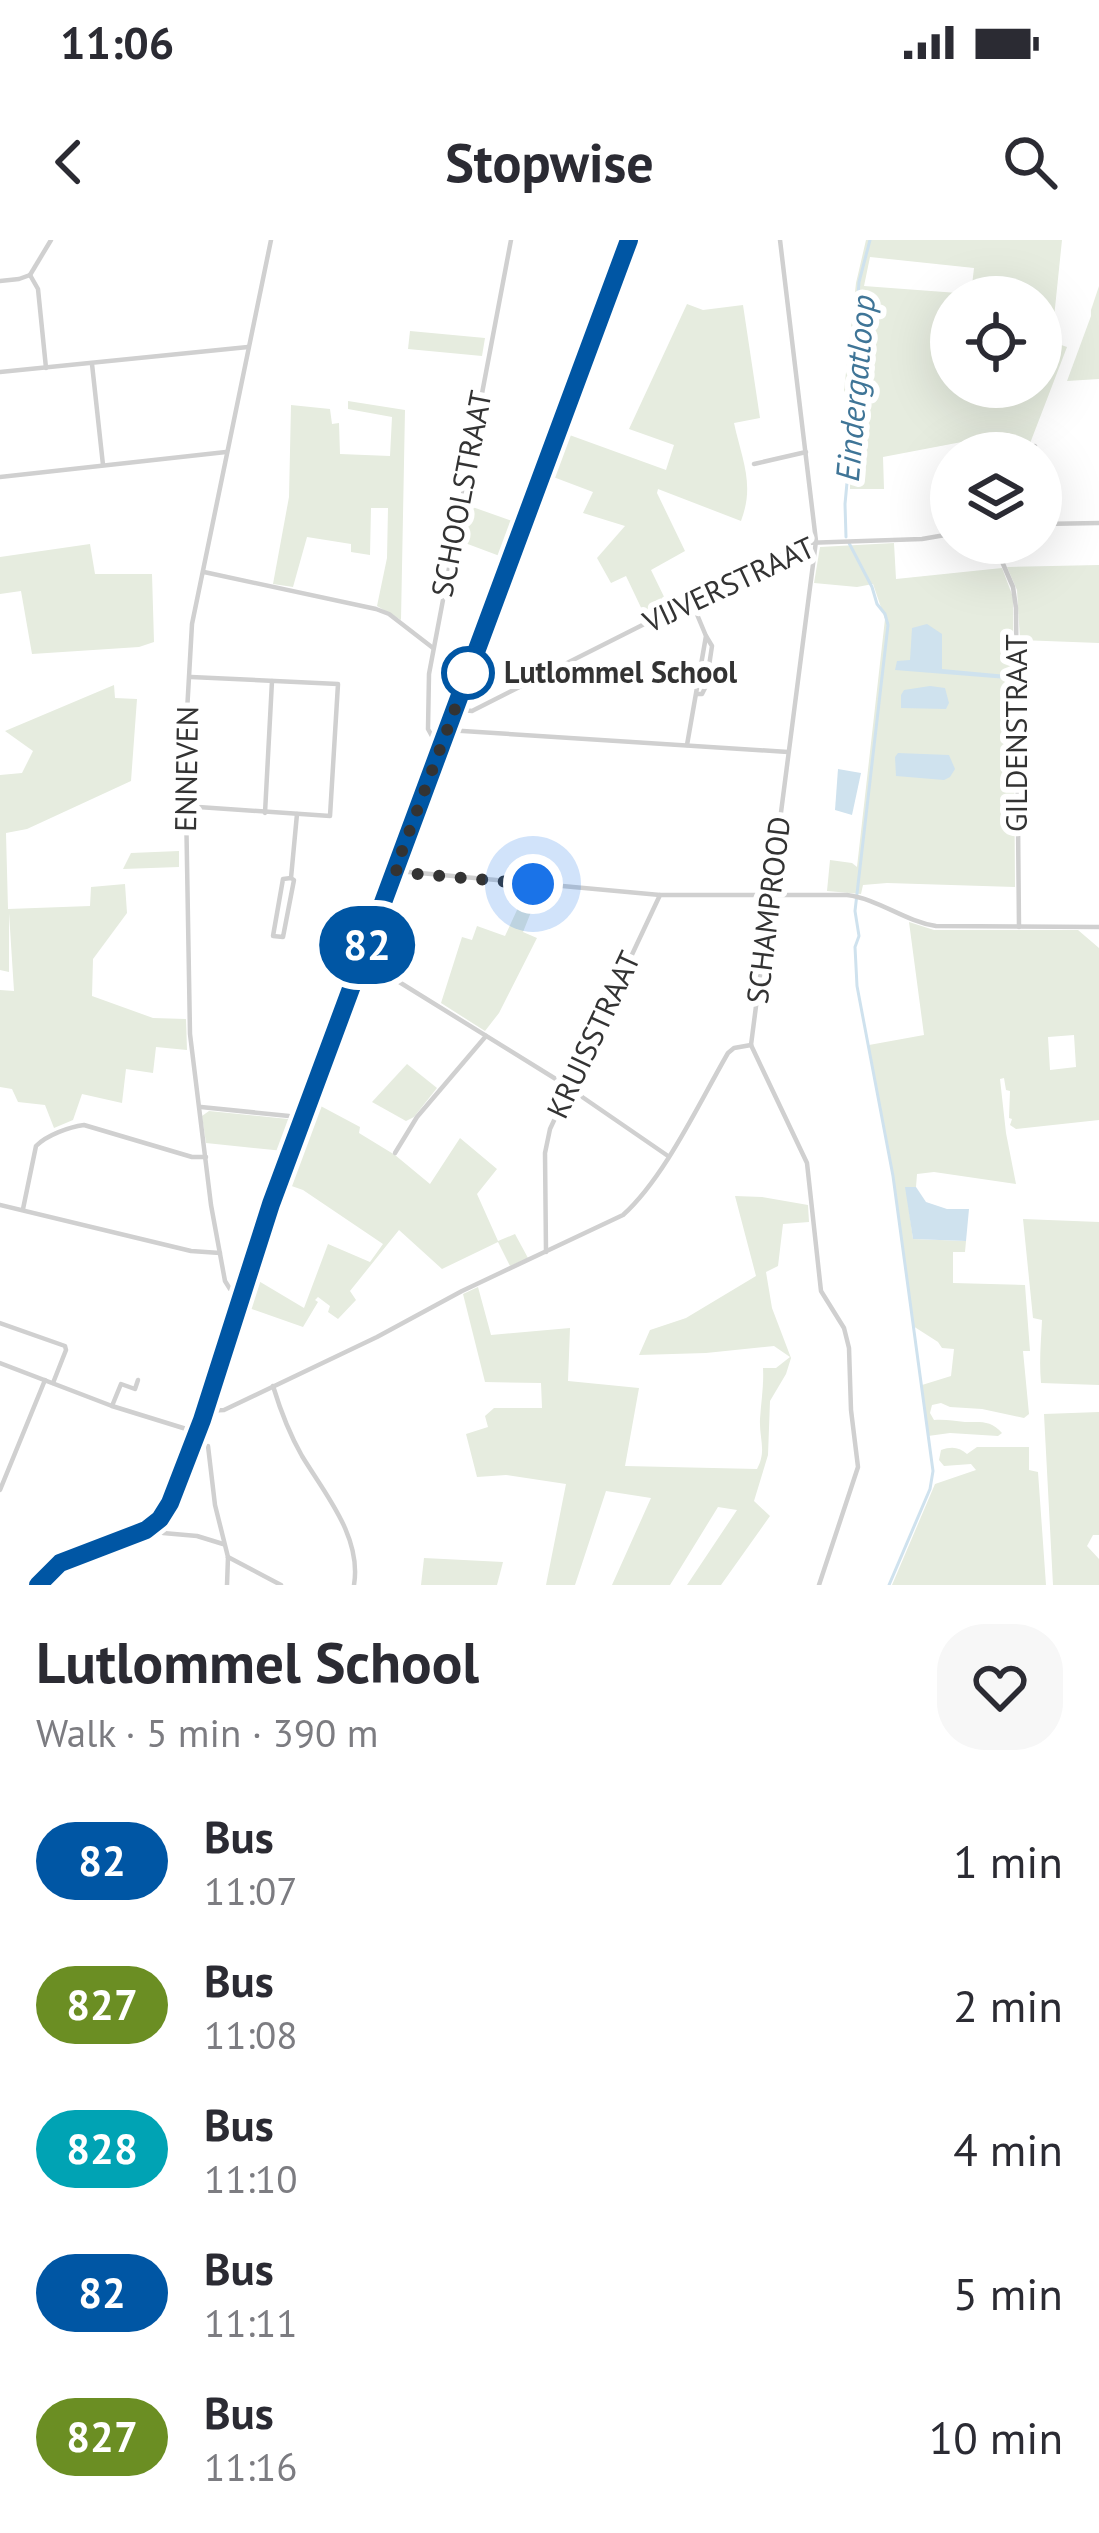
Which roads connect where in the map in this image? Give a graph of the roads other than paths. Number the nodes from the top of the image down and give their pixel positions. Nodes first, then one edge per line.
1 (51, 240) edge
2 (271, 240) edge
3 (511, 240) edge
4 (629, 240) edge
5 (780, 240) edge
6 (30, 275) junction
7 (0, 281) edge
8 (248, 347) junction
9 (92, 363) junction
10 (46, 368) junction
11 (0, 372) edge
12 (226, 452) junction
13 (806, 452) junction
14 (754, 464) dead end
15 (103, 465) junction
16 (0, 477) edge
17 (1099, 523) edge
18 (1062, 524) edge
19 (930, 537) edge
20 (816, 541) junction
21 (1003, 564) edge
22 (201, 572) junction
23 (692, 600) junction
24 (433, 648) junction
25 (190, 677) junction
26 (272, 681) junction
27 (455, 709) junction
28 (447, 730) junction
29 (442, 742) junction
30 (687, 745) junction
31 (788, 752) junction
32 (184, 806) junction
33 (265, 813) junction
34 (297, 814) junction
35 (395, 870) junction
36 (291, 878) junction
37 (771, 893) junction
38 (660, 895) junction
39 (1018, 927) junction
40 (1099, 927) edge
41 (362, 959) junction
42 (486, 1036) junction
43 (752, 1046) junction
44 (567, 1087) junction
45 (198, 1107) junction
46 (302, 1121) junction
47 (394, 1153) dead end
48 (206, 1156) junction
49 (668, 1156) junction
50 (0, 1205) edge
51 (23, 1209) junction
52 (545, 1252) junction
53 (220, 1253) junction
54 (241, 1294) junction
55 (0, 1323) edge
56 (0, 1363) edge
57 (45, 1380) junction
58 (138, 1380) dead end
59 (53, 1384) junction
60 (273, 1386) junction
61 (112, 1406) junction
62 (204, 1412) junction
63 (196, 1432) junction
64 (208, 1445) dead end
65 (0, 1490) edge
66 (152, 1525) junction
67 (223, 1544) junction
68 (228, 1557) junction
69 (38, 1585) edge
70 (226, 1585) edge
71 (281, 1585) edge
72 (354, 1585) edge
73 (820, 1585) edge

1 - 6 street
2 - 8 street, ENNEVEN
3 - 24 street, SCHOOLSTRAAT
4 - 27 main road
5 - 13 street, SCHAMPROOD
6 - 7 street
6 - 10 street
8 - 9 street
8 - 12 street, ENNEVEN
9 - 10 street
9 - 15 street
10 - 11 street
12 - 15 street
12 - 22 street, ENNEVEN
13 - 14 street
13 - 20 street, SCHAMPROOD
15 - 16 street
17 - 18 street
19 - 20 street, VIJVERSTRAAT
20 - 23 street, VIJVERSTRAAT
20 - 31 street, SCHAMPROOD
21 - 39 street, GILDENSTRAAT
22 - 24 street
22 - 25 street, ENNEVEN
23 - 27 street, VIJVERSTRAAT
23 - 30 street
24 - 29 street, SCHOOLSTRAAT
25 - 26 street
25 - 32 street, ENNEVEN
26 - 33 street
26 - 34 street
27 - 28 main road
28 - 29 main road
28 - 30 street
29 - 35 main road
30 - 31 street
31 - 37 street, SCHAMPROOD
32 - 33 street
32 - 45 street, ENNEVEN
33 - 34 street
34 - 36 street
35 - 38 street
35 - 41 main road
36 - 36 street
37 - 38 street
37 - 39 street
37 - 43 street, SCHAMPROOD
38 - 44 street, KRUISSTRAAT
39 - 40 street
41 - 42 street
41 - 46 main road
42 - 44 street
42 - 47 street
43 - 49 street, SCHAMPROOD
43 - 73 street
44 - 49 street
44 - 52 street, KRUISSTRAAT
45 - 46 street
45 - 48 street, ENNEVEN
46 - 54 main road
48 - 51 street
48 - 53 street, ENNEVEN
49 - 52 street, SCHAMPROOD
50 - 51 street
51 - 53 street
52 - 60 street, SCHAMPROOD
53 - 54 street, ENNEVEN
54 - 62 main road
55 - 59 street
56 - 57 street
57 - 59 street
57 - 65 street
58 - 61 street
59 - 61 street
60 - 62 street, SCHAMPROOD
60 - 72 street
61 - 63 street
62 - 63 main road
63 - 66 main road
64 - 67 street
66 - 67 street
66 - 69 main road
67 - 68 street
68 - 70 street
68 - 71 street

